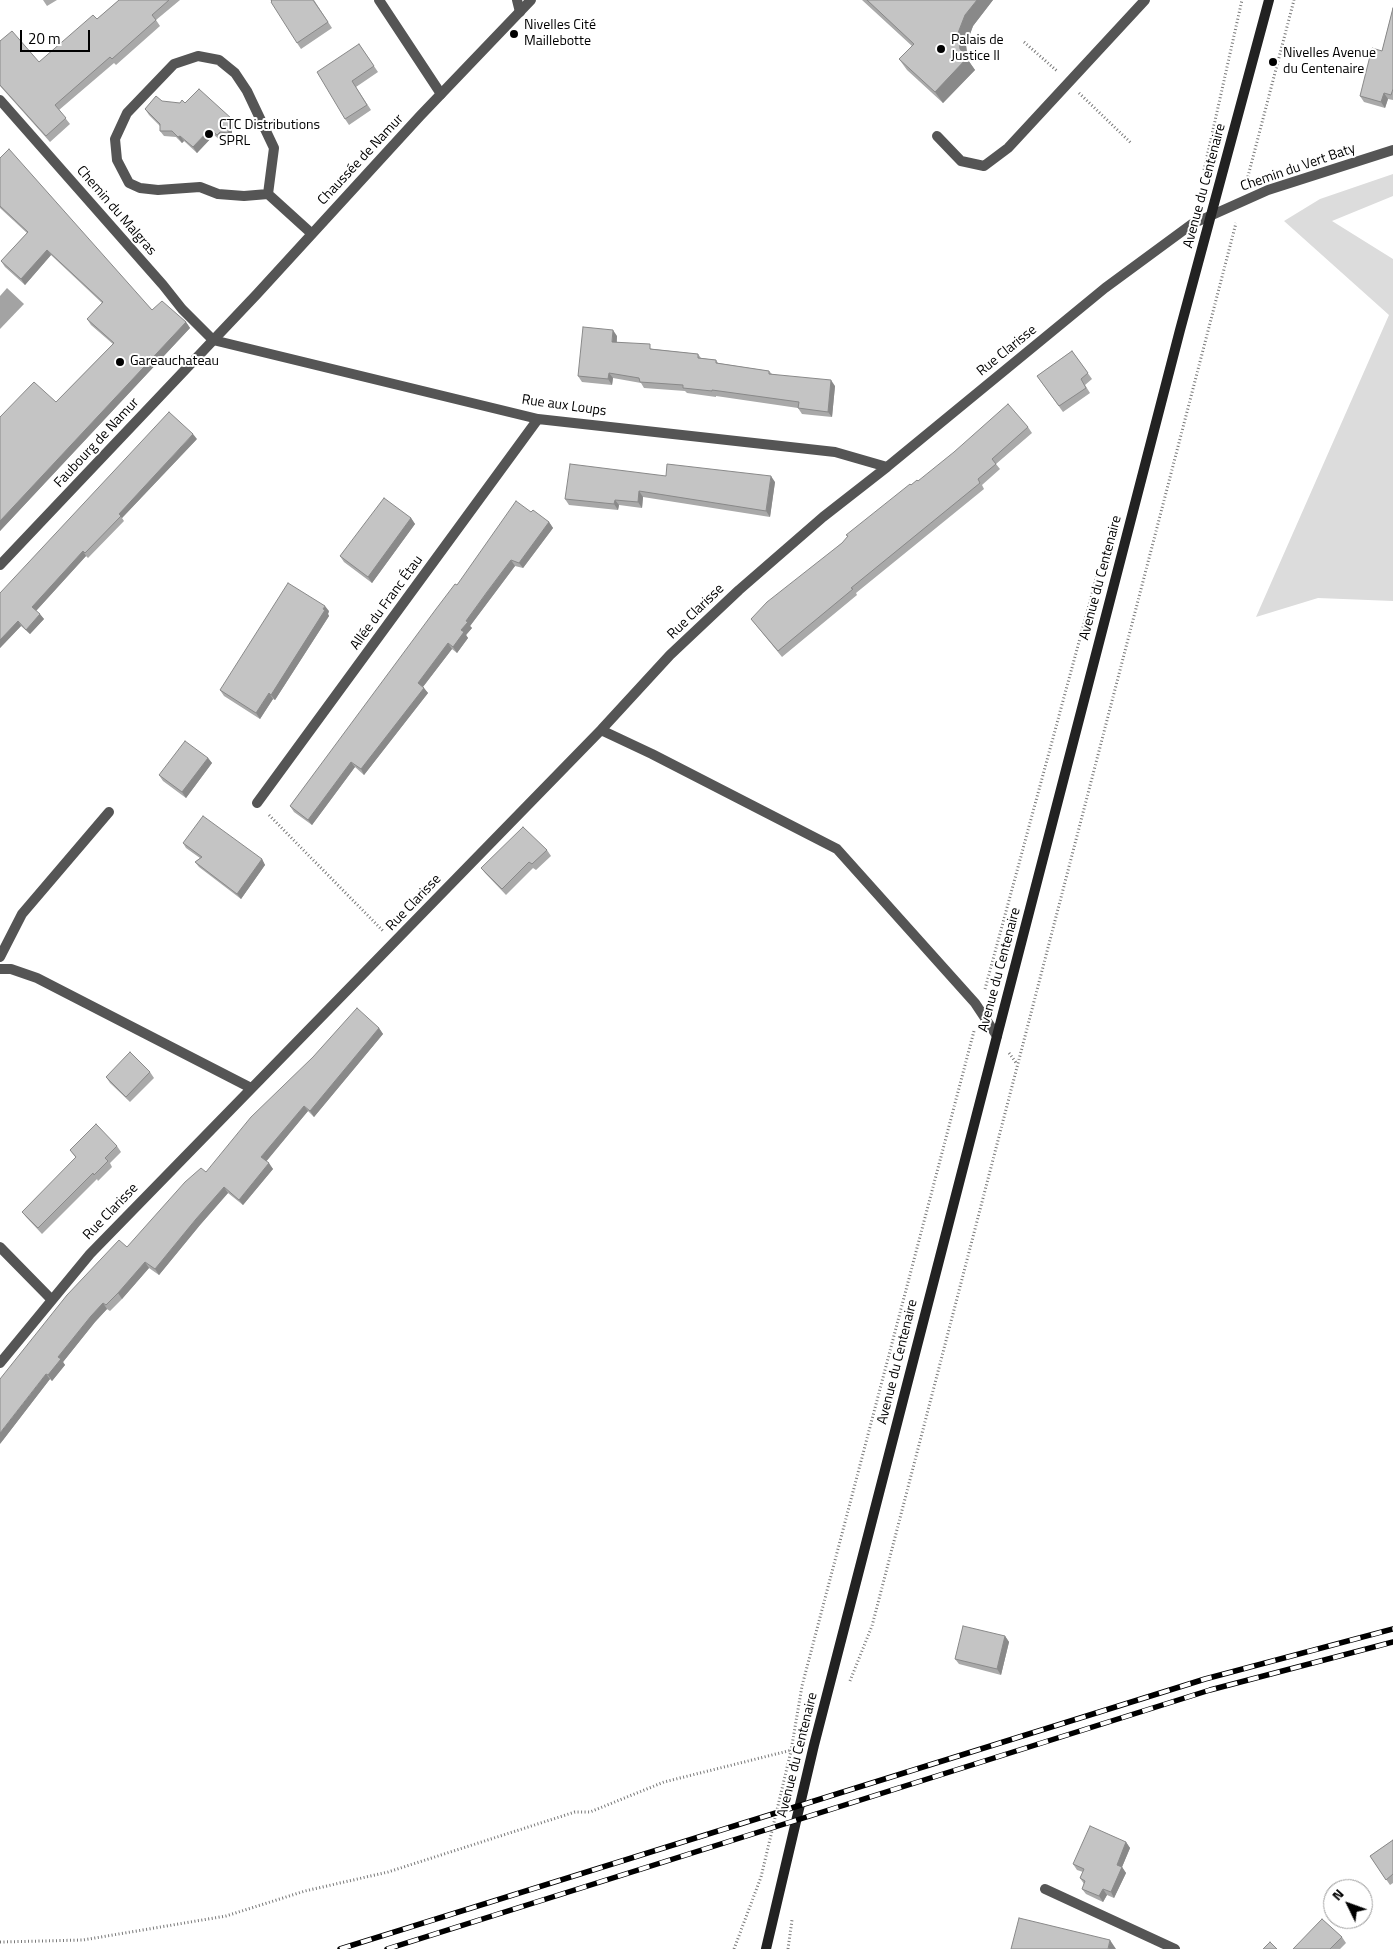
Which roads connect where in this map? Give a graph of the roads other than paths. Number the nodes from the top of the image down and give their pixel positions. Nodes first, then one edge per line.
1 (379, 0) edge
2 (517, 0) edge
3 (531, 0) edge
4 (1145, 0) edge
5 (1269, 0) edge
6 (520, 12) junction
7 (441, 94) junction
8 (0, 100) edge
9 (937, 136) dead end
10 (1393, 150) edge
11 (268, 194) junction
12 (1212, 214) junction
13 (311, 233) junction
14 (213, 340) junction
15 (538, 419) junction
16 (887, 467) junction
17 (0, 565) edge
18 (601, 730) junction
19 (257, 803) road end
20 (109, 812) dead end
21 (0, 957) edge
22 (0, 969) edge
23 (997, 1036) junction
24 (251, 1088) junction
25 (0, 1248) edge
26 (51, 1299) junction
27 (0, 1363) edge
28 (1045, 1889) dead end
29 (766, 1949) edge
30 (1175, 1949) edge

1 - 7 street
2 - 6 street
3 - 6 street, Chaussée de Namur
4 - 9 street
5 - 12 main road, Avenue du Centenaire
6 - 7 street, Chaussée de Namur
7 - 13 street, Chaussée de Namur
8 - 14 street, Chemin du Malgras
10 - 12 street, Chemin du Vert Baty
11 - 11 street
11 - 13 street
12 - 16 street, Rue Clarisse
12 - 23 main road, Avenue du Centenaire
13 - 14 street, Chaussée de Namur
14 - 15 street, Rue aux Loups
14 - 17 street, Faubourg de Namur
15 - 16 street, Rue aux Loups
15 - 19 street, Allée du Franc Étau
16 - 18 street, Rue Clarisse
18 - 23 street
18 - 24 street, Rue Clarisse
20 - 21 street
22 - 24 street
23 - 29 main road, Avenue du Centenaire
24 - 26 street, Rue Clarisse
25 - 26 street
26 - 27 street, Rue Clarisse
28 - 30 street

